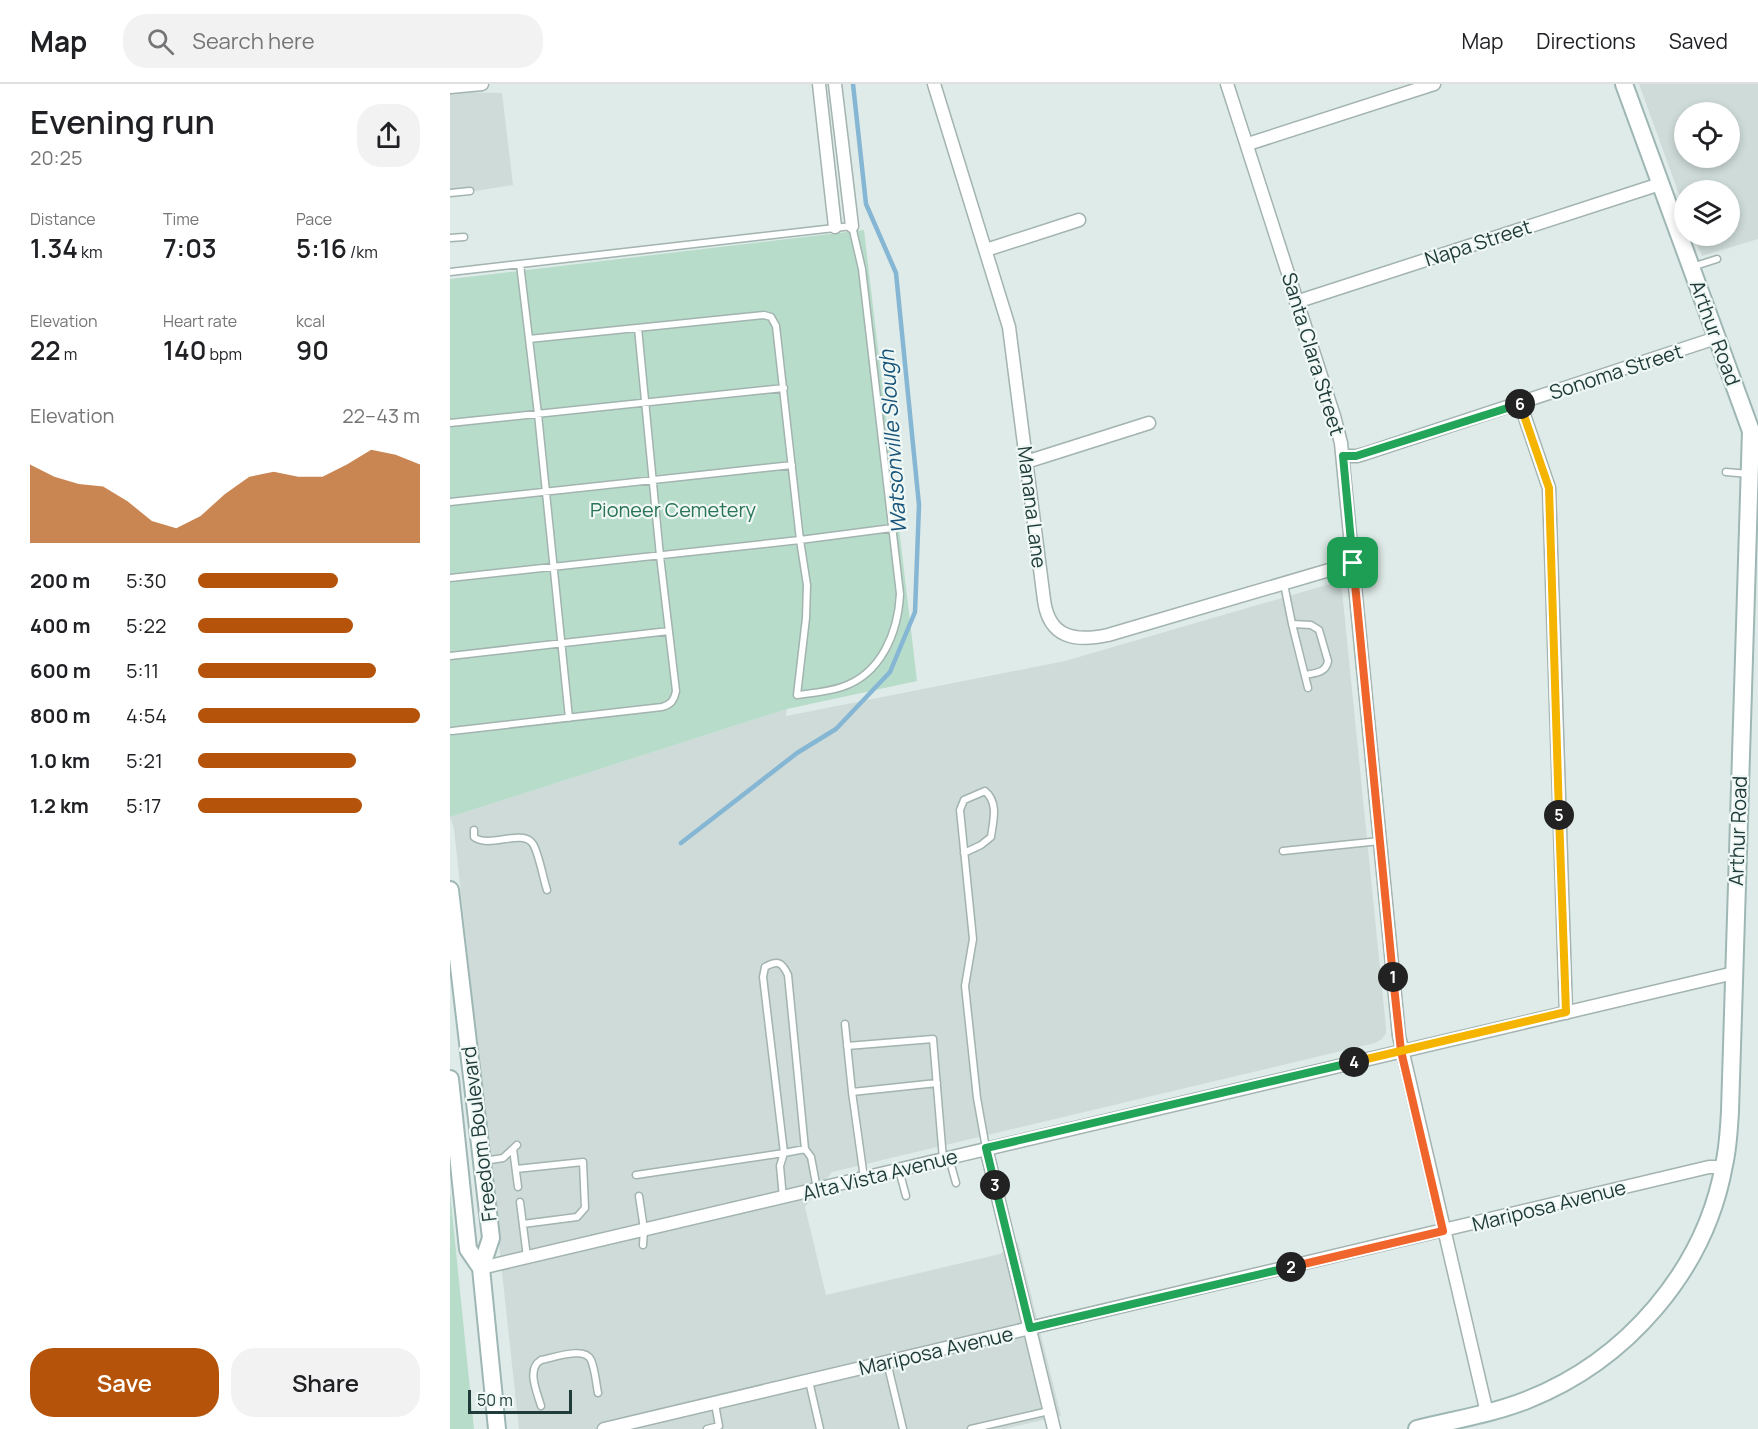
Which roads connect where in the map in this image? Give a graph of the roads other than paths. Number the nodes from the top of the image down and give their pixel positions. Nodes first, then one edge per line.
1 (482, 84) edge
2 (819, 84) edge
3 (835, 84) edge
4 (934, 84) edge
5 (1227, 84) edge
6 (1434, 84) edge
7 (1624, 84) edge
8 (450, 87) edge
9 (1248, 144) junction
10 (1660, 184) junction
11 (470, 191) dead end
12 (450, 194) edge
13 (1079, 220) dead end
14 (852, 226) junction
15 (835, 227) junction
16 (464, 237) dead end
17 (450, 238) edge
18 (986, 250) junction
19 (1717, 259) dead end
20 (520, 264) junction
21 (1691, 267) junction
22 (450, 272) edge
23 (1296, 302) junction
24 (638, 328) junction
25 (1716, 338) junction
26 (529, 339) junction
27 (784, 388) junction
28 (645, 403) junction
29 (1520, 404) junction
30 (538, 414) junction
31 (450, 423) edge
32 (1149, 423) dead end
33 (1754, 429) edge
34 (1343, 456) junction
35 (1026, 462) junction
36 (792, 465) junction
37 (1725, 472) dead end
38 (1749, 474) junction
39 (653, 479) junction
40 (546, 492) junction
41 (450, 502) edge
42 (892, 528) junction
43 (800, 540) junction
44 (660, 556) junction
45 (1353, 563) junction
46 (553, 567) junction
47 (450, 578) edge
48 (1284, 584) junction
49 (1292, 624) junction
50 (669, 631) junction
51 (562, 643) junction
52 (450, 656) edge
53 (1305, 675) junction
54 (1308, 688) dead end
55 (569, 718) junction
56 (452, 731) dead end
57 (474, 830) dead end
58 (1380, 841) junction
59 (1283, 851) dead end
60 (964, 853) junction
61 (450, 890) edge
62 (547, 890) dead end
63 (1734, 973) junction
64 (1566, 1012) junction
65 (845, 1024) dead end
66 (847, 1046) junction
67 (1401, 1051) junction
68 (450, 1079) edge
69 (937, 1083) junction
70 (852, 1092) junction
71 (986, 1148) junction
72 (805, 1149) junction
73 (784, 1153) junction
74 (946, 1159) junction
75 (482, 1161) junction
76 (1724, 1167) junction
77 (516, 1170) junction
78 (899, 1170) junction
79 (636, 1175) dead end
80 (864, 1178) junction
81 (956, 1183) dead end
82 (518, 1187) dead end
83 (817, 1189) junction
84 (639, 1196) dead end
85 (906, 1196) dead end
86 (783, 1198) junction
87 (520, 1202) dead end
88 (523, 1224) junction
89 (644, 1229) junction
90 (1443, 1231) junction
91 (643, 1245) dead end
92 (527, 1257) junction
93 (481, 1268) junction
94 (1030, 1328) junction
95 (887, 1362) junction
96 (808, 1381) junction
97 (598, 1393) dead end
98 (715, 1404) junction
99 (541, 1406) dead end
100 (1049, 1410) junction
101 (1486, 1413) junction
102 (720, 1427) edge
103 (497, 1429) edge
104 (604, 1429) edge
105 (707, 1429) edge
106 (820, 1429) edge
107 (903, 1429) edge
108 (971, 1429) edge
109 (1054, 1429) edge
110 (1417, 1429) edge

1 - 8 street
2 - 15 street
3 - 14 street
4 - 18 street, Manana Lane
5 - 9 street, Santa Clara Street
6 - 9 street
7 - 10 street, Arthur Road
9 - 23 street, Santa Clara Street
10 - 21 street, Arthur Road
10 - 23 street, Napa Street
11 - 12 lane
13 - 18 street
14 - 15 lane
14 - 42 lane
15 - 20 lane
16 - 17 lane
18 - 35 street, Manana Lane
19 - 21 lane
20 - 22 lane
20 - 26 lane
21 - 25 street, Arthur Road
23 - 34 street, Santa Clara Street
24 - 26 lane
24 - 27 lane
24 - 28 lane
25 - 29 street, Sonoma Street
25 - 33 street, Arthur Road
26 - 30 lane
27 - 28 lane
27 - 36 lane
28 - 30 lane
28 - 39 lane
29 - 34 street, Sonoma Street
29 - 64 street
30 - 31 lane
30 - 40 lane
32 - 35 street
33 - 38 street, Arthur Road
34 - 45 street, Santa Clara Street
35 - 48 street, Manana Lane
36 - 39 lane
36 - 43 lane
37 - 38 lane
38 - 63 street, Arthur Road
39 - 40 lane
39 - 44 lane
40 - 41 lane
40 - 46 lane
42 - 43 lane
42 - 43 lane
43 - 44 lane
44 - 46 lane
44 - 50 lane
45 - 48 street, Manana Lane
45 - 58 street, Santa Clara Street
46 - 47 lane
46 - 51 lane
48 - 49 lane
49 - 53 lane
49 - 53 lane
50 - 51 lane
50 - 55 lane
51 - 52 lane
51 - 55 lane
53 - 54 lane
55 - 56 lane
57 - 62 lane
58 - 59 lane
58 - 67 street, Santa Clara Street
60 - 60 lane
60 - 71 lane
61 - 75 street, Freedom Boulevard
63 - 64 street, Alta Vista Avenue
63 - 76 street, Arthur Road
64 - 67 street, Alta Vista Avenue
65 - 66 lane
66 - 69 lane
66 - 70 lane
67 - 71 street, Alta Vista Avenue
67 - 90 street, Santa Clara Street
68 - 93 street, Freedom Boulevard
69 - 70 lane
69 - 74 lane
70 - 80 lane
71 - 74 street, Alta Vista Avenue
71 - 94 street
72 - 73 lane
72 - 73 lane
72 - 83 lane
73 - 79 lane
73 - 86 lane
74 - 78 street, Alta Vista Avenue
74 - 81 lane
75 - 77 lane
75 - 93 street, Freedom Boulevard
76 - 90 street, Mariposa Avenue
76 - 101 street, Arthur Road
77 - 82 lane
77 - 88 lane
78 - 80 street, Alta Vista Avenue
78 - 85 lane
80 - 83 street, Alta Vista Avenue
83 - 86 street, Alta Vista Avenue
84 - 89 lane
86 - 89 street, Alta Vista Avenue
87 - 88 lane
88 - 92 lane
89 - 91 lane
89 - 92 street, Alta Vista Avenue
90 - 94 street, Mariposa Avenue
90 - 101 street, Santa Clara Street
92 - 93 street, Alta Vista Avenue
93 - 103 street, Freedom Boulevard
94 - 95 street, Mariposa Avenue
94 - 100 street
95 - 96 street, Mariposa Avenue
95 - 107 lane
96 - 98 street, Mariposa Avenue
96 - 106 lane
97 - 99 lane
98 - 102 lane
98 - 104 street, Mariposa Avenue
100 - 108 lane
100 - 109 street
101 - 110 street, Arthur Road
102 - 105 lane

